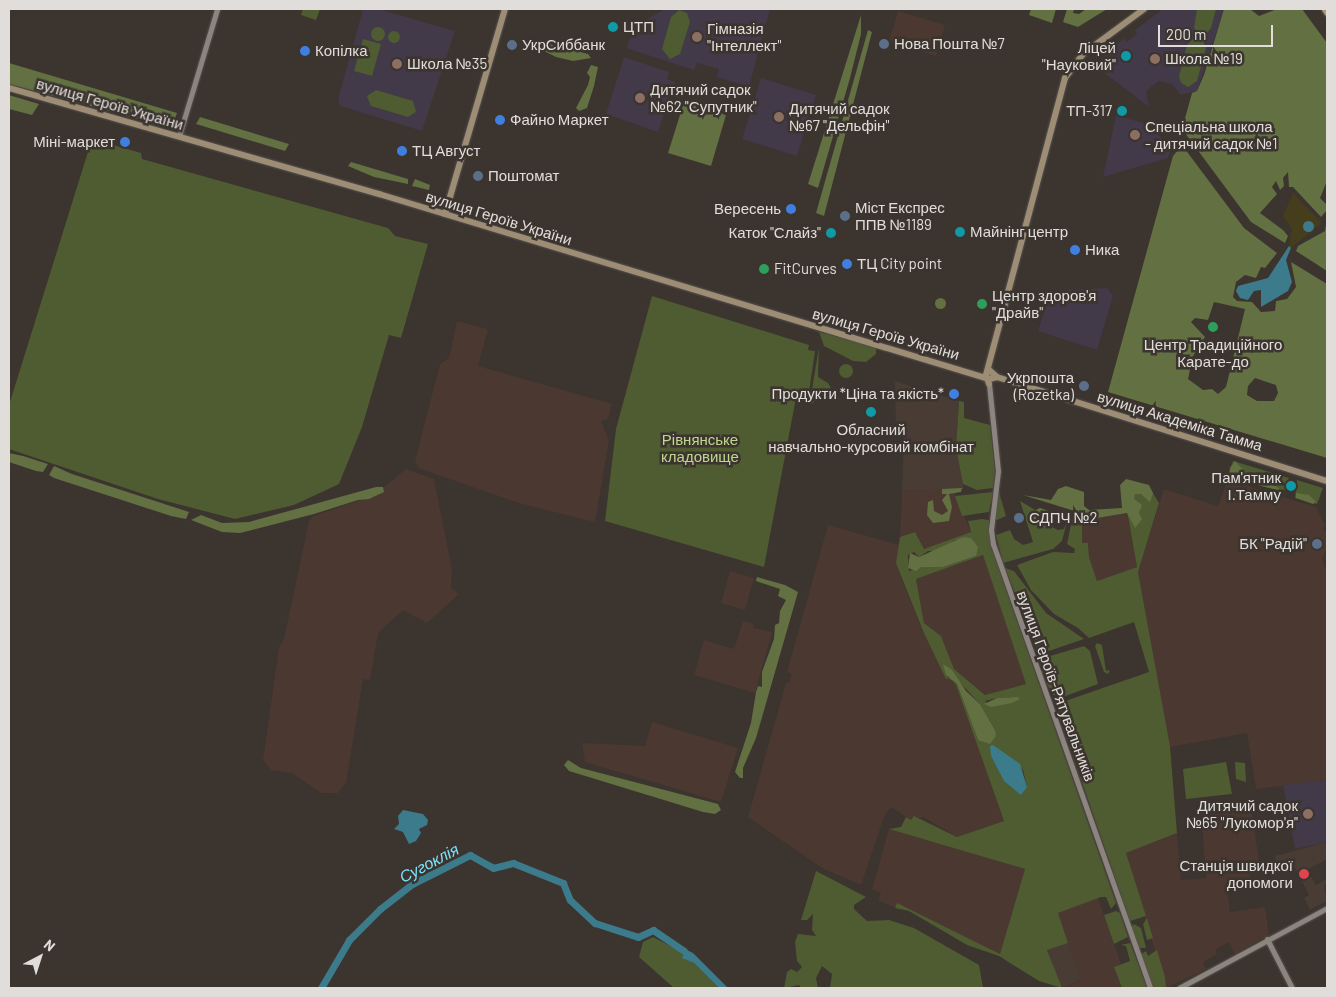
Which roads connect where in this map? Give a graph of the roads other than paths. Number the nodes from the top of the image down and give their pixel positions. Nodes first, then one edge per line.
1 (217, 9) edge
2 (505, 9) edge
3 (1144, 9) edge
4 (1325, 9) edge
5 (1327, 12) edge
6 (9, 88) edge
7 (179, 136) junction
8 (445, 214) junction
9 (989, 376) junction
10 (1327, 481) edge
11 (1327, 908) edge
12 (1267, 940) junction
13 (1150, 988) edge
14 (1178, 988) edge
15 (1292, 988) edge

1 - 7 street
2 - 8 main road
3 - 9 main road, вулиця Героїв-Рятувальників
4 - 5 main road
6 - 7 main road, вулиця Героїв України
7 - 8 main road, вулиця Героїв України
8 - 9 main road, вулиця Героїв України
9 - 10 main road, вулиця Академіка Тамма
9 - 13 street, вулиця Героїв-Рятувальників
11 - 12 street
12 - 14 street
12 - 15 street

